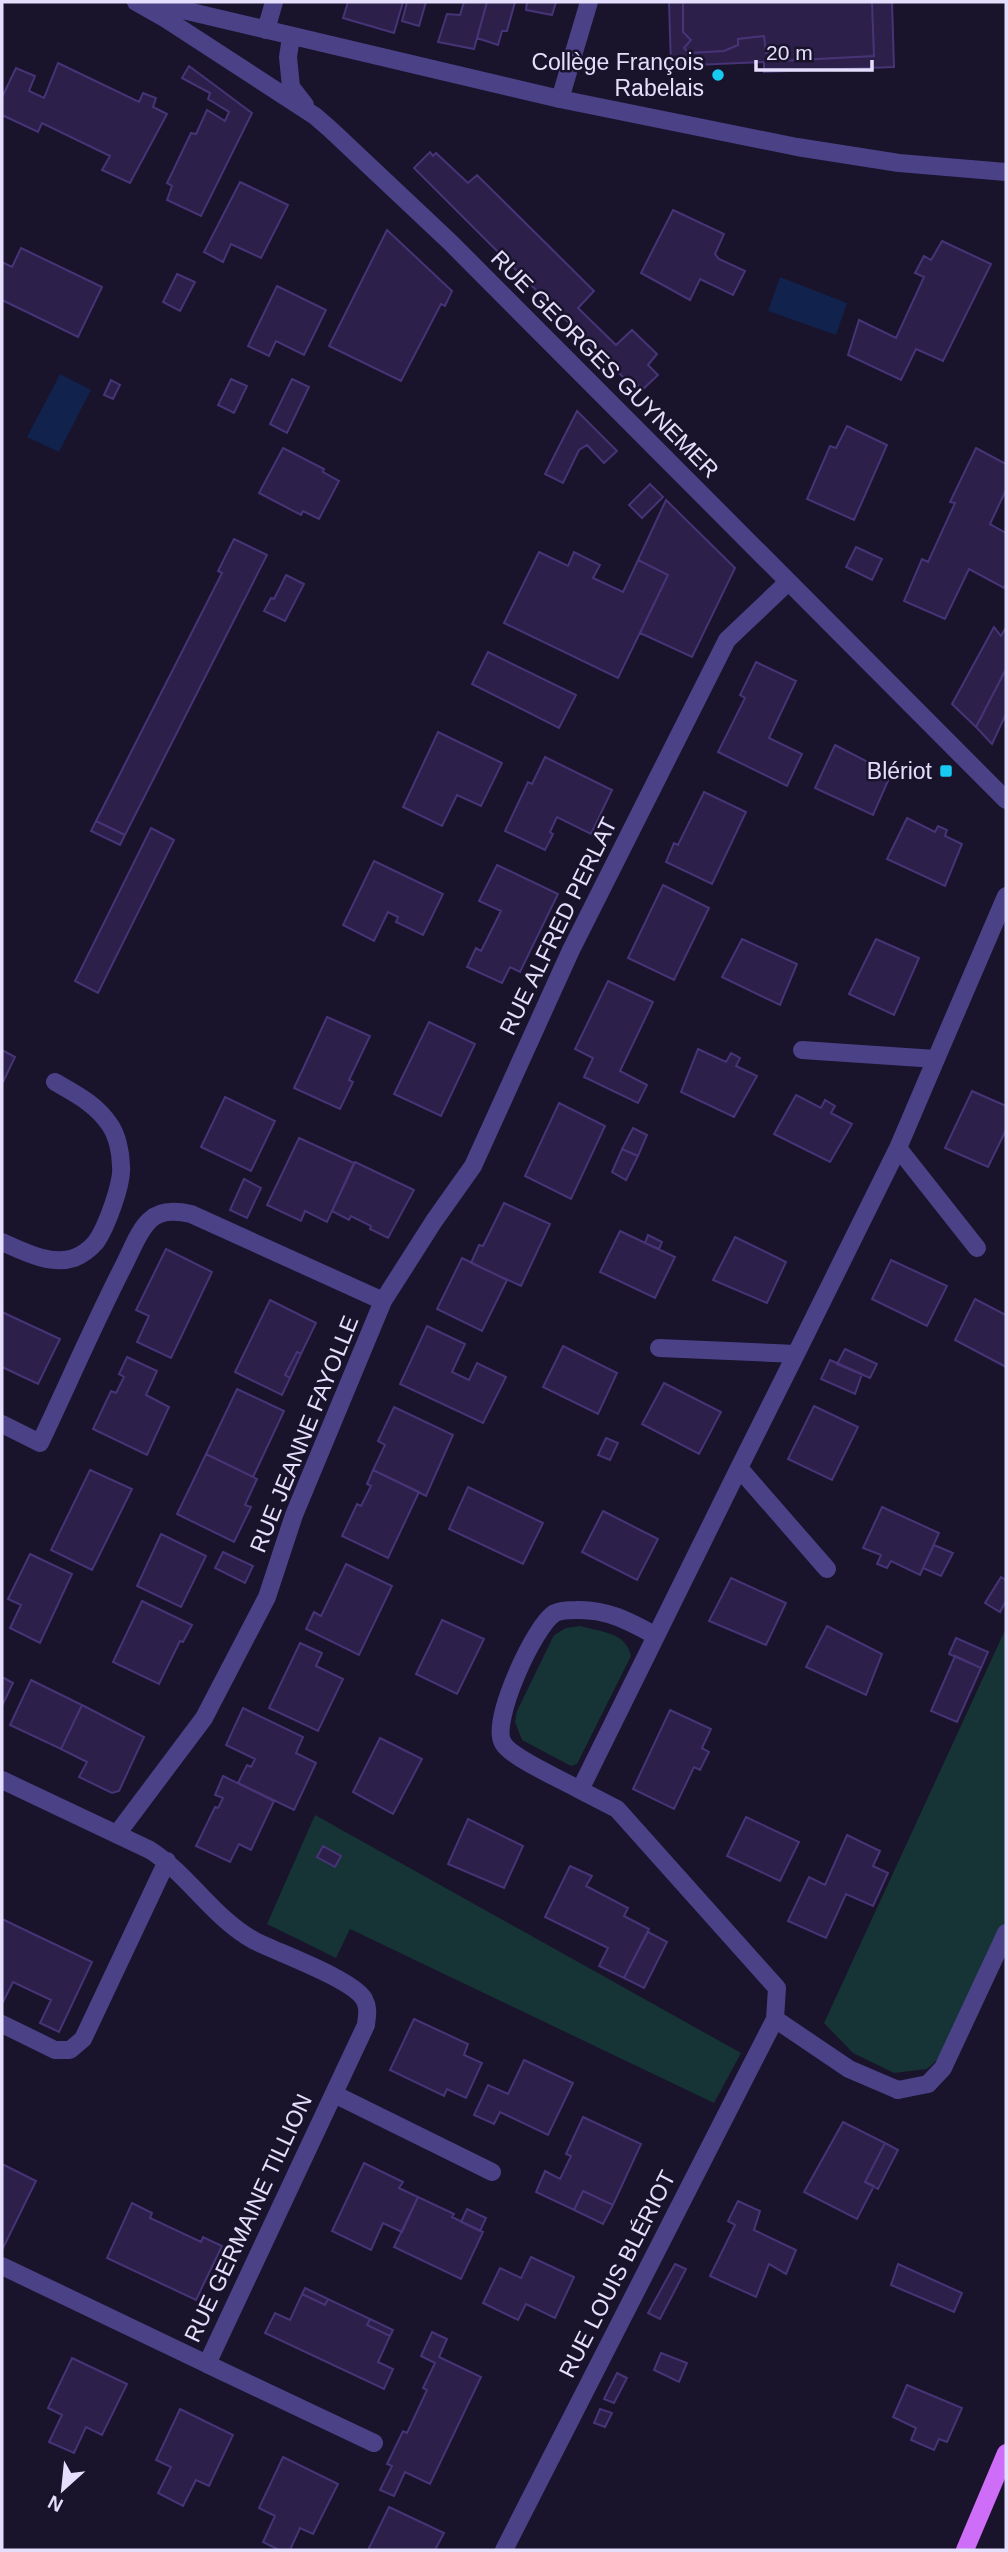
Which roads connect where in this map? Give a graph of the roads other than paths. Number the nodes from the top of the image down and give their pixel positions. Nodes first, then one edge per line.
1 (136, 2) edge
2 (148, 2) edge
3 (274, 2) edge
4 (589, 2) edge
5 (266, 30) junction
6 (291, 37) junction
7 (560, 99) junction
8 (315, 116) junction
9 (1006, 172) edge
10 (788, 582) junction
11 (1006, 800) edge
12 (1006, 896) edge
13 (802, 1050) dead end
14 (936, 1059) junction
15 (55, 1082) dead end
16 (898, 1149) junction
17 (2, 1242) edge
18 (977, 1248) dead end
19 (383, 1301) junction
20 (659, 1348) dead end
21 (796, 1354) junction
22 (2, 1424) edge
23 (739, 1468) junction
24 (827, 1569) dead end
25 (656, 1636) junction
26 (2, 1780) edge
27 (580, 1790) junction
28 (117, 1834) junction
29 (167, 1861) junction
30 (1006, 1933) edge
31 (775, 2019) junction
32 (2, 2024) edge
33 (334, 2094) junction
34 (492, 2172) dead end
35 (2, 2266) edge
36 (207, 2364) junction
37 (374, 2443) dead end
38 (1006, 2453) edge
39 (504, 2550) edge
40 (965, 2550) edge

1 - 8 street, RUE GEORGES GUYNEMER
2 - 5 street
3 - 5 street
4 - 7 street
5 - 6 street
6 - 7 street
6 - 8 street
7 - 9 street
8 - 10 street, RUE GEORGES GUYNEMER
10 - 11 street, RUE GEORGES GUYNEMER
10 - 19 street, RUE ALFRED PERLAT
12 - 14 street
13 - 14 street
14 - 16 street
15 - 17 street
16 - 18 street
16 - 21 street
19 - 22 street, RUE JEANNE FAYOLLE
19 - 28 street, RUE JEANNE FAYOLLE
20 - 21 street
21 - 23 street
23 - 24 street
23 - 25 street
25 - 27 street
25 - 27 street, RUE LOUIS BLÉRIOT
26 - 28 street
27 - 31 street, RUE LOUIS BLÉRIOT
28 - 29 street
29 - 32 street
29 - 33 street, RUE GERMAINE TILLION
30 - 31 street
31 - 39 street, RUE LOUIS BLÉRIOT
33 - 34 street, RUE GERMAINE TILLION
33 - 36 street, RUE GERMAINE TILLION
35 - 36 street, RUE GERMAINE TILLION
36 - 37 street, RUE GERMAINE TILLION
38 - 40 main road

